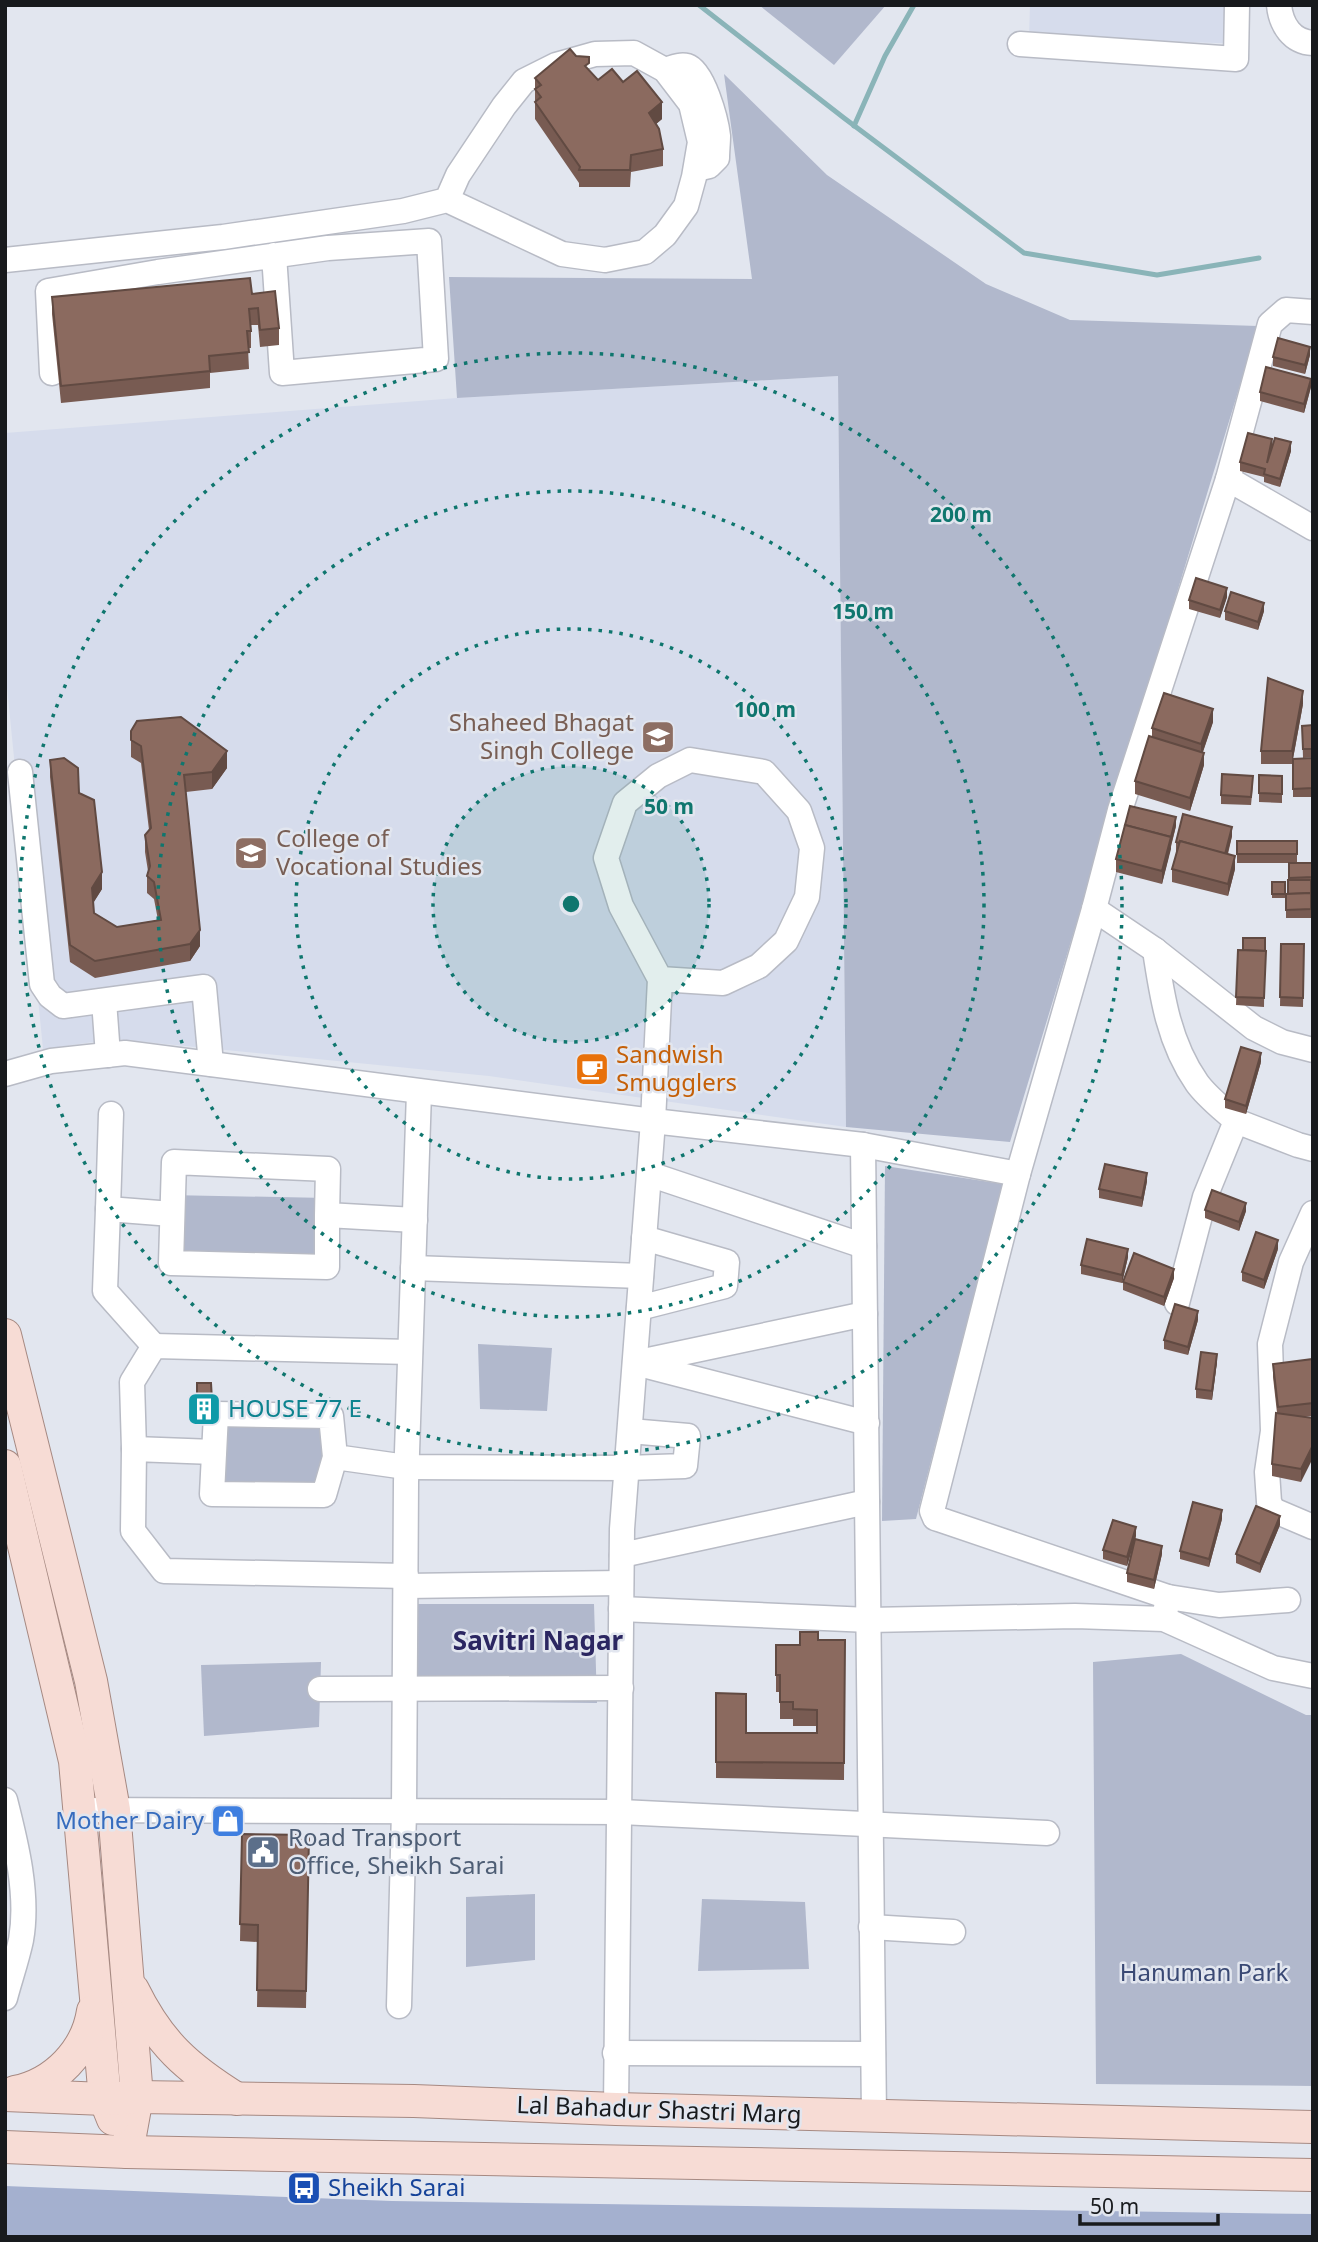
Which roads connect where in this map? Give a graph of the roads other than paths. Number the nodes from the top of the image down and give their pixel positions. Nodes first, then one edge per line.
1 (1237, 5) edge
2 (1279, 5) edge
3 (1313, 43) edge
4 (1020, 44) dead end
5 (447, 200) junction
6 (315, 223) junction
7 (181, 241) junction
8 (154, 244) junction
9 (318, 249) junction
10 (274, 255) junction
11 (5, 260) edge
12 (183, 268) junction
13 (158, 272) junction
14 (1313, 312) edge
15 (52, 373) dead end
16 (1228, 479) junction
17 (1313, 528) edge
18 (20, 772) dead end
19 (1094, 909) junction
20 (1155, 950) junction
21 (660, 979) junction
22 (104, 1001) junction
23 (1313, 1050) edge
24 (108, 1055) junction
25 (211, 1064) junction
26 (5, 1074) edge
27 (419, 1092) junction
28 (111, 1114) dead end
29 (653, 1121) junction
30 (1236, 1121) junction
31 (863, 1145) junction
32 (1313, 1149) edge
33 (649, 1174) junction
34 (1018, 1174) junction
35 (108, 1209) junction
36 (1313, 1213) edge
37 (172, 1214) junction
38 (327, 1215) junction
39 (415, 1220) junction
40 (644, 1238) junction
41 (864, 1246) junction
42 (413, 1268) junction
43 (641, 1276) junction
44 (1177, 1303) edge
45 (639, 1308) junction
46 (865, 1314) junction
47 (5, 1335) edge
48 (154, 1346) junction
49 (410, 1352) junction
50 (635, 1363) junction
51 (866, 1423) junction
52 (630, 1431) junction
53 (134, 1449) junction
54 (214, 1452) junction
55 (335, 1457) junction
56 (5, 1466) edge
57 (406, 1467) junction
58 (627, 1468) junction
59 (867, 1502) junction
60 (1313, 1527) edge
61 (622, 1555) junction
62 (406, 1581) junction
63 (621, 1583) junction
64 (1288, 1600) dead end
65 (1166, 1608) junction
66 (621, 1609) junction
67 (869, 1620) junction
68 (1313, 1675) edge
69 (621, 1688) junction
70 (320, 1689) dead end
71 (405, 1689) junction
72 (5, 1800) edge
73 (80, 1810) junction
74 (114, 1810) junction
75 (404, 1811) junction
76 (621, 1812) junction
77 (869, 1824) junction
78 (1048, 1833) dead end
79 (9, 1841) edge
80 (871, 1927) junction
81 (953, 1932) dead end
82 (128, 1979) junction
83 (95, 1989) junction
84 (5, 1998) edge
85 (399, 2006) dead end
86 (615, 2053) junction
87 (873, 2054) junction
88 (5, 2094) edge
89 (137, 2097) junction
90 (105, 2099) junction
91 (237, 2099) junction
92 (616, 2109) junction
93 (874, 2116) junction
94 (1313, 2127) edge
95 (5, 2147) edge
96 (127, 2152) junction
97 (1313, 2175) edge

1 - 4 street
2 - 3 street
5 - 5 street
5 - 6 street
6 - 7 street
6 - 9 street
7 - 8 street
7 - 12 street
8 - 11 street
8 - 13 street
9 - 10 street
9 - 10 street
10 - 12 street
12 - 13 street
13 - 15 street
14 - 16 street
16 - 17 street
16 - 19 street
18 - 22 street
19 - 20 street
19 - 34 street
20 - 23 street
20 - 30 street
21 - 21 street
21 - 29 street
22 - 24 street
22 - 25 street
24 - 25 street
24 - 26 street
25 - 27 street
27 - 29 street
27 - 39 street
28 - 35 street
29 - 31 street
29 - 33 street
30 - 32 street
30 - 44 street
31 - 34 street
31 - 41 street
33 - 40 street
33 - 41 street
34 - 65 street
35 - 37 street
35 - 48 street
36 - 60 street
37 - 38 street
37 - 38 street
38 - 39 street
39 - 42 street
40 - 43 street
40 - 45 street
41 - 46 street
42 - 43 street
42 - 49 street
43 - 45 street
45 - 50 street
46 - 50 street
46 - 51 street
47 - 74 main road
48 - 49 street
48 - 53 street
49 - 57 street
50 - 51 street
50 - 52 street
51 - 59 street
52 - 58 street
52 - 58 street
53 - 54 street
53 - 62 street
54 - 55 street
54 - 55 street
55 - 57 street
56 - 73 main road
57 - 58 street
57 - 62 street
58 - 61 street
59 - 61 street
59 - 67 street
61 - 63 street
62 - 63 street
62 - 71 street
63 - 66 street
64 - 65 street
65 - 67 street
65 - 68 street
66 - 67 street
66 - 69 street
67 - 77 street
69 - 71 street
69 - 76 street
70 - 71 street
71 - 75 street
72 - 79 street
73 - 74 street
73 - 83 main road
74 - 75 street
74 - 82 main road
75 - 76 street
75 - 85 street
76 - 77 street
76 - 86 street
77 - 78 street
77 - 80 street
79 - 84 street
80 - 81 street
80 - 87 street
82 - 89 main road
82 - 91 main road
83 - 88 main road
83 - 90 main road
86 - 87 street
86 - 92 street
87 - 93 street
88 - 90 main road, Lal Bahadur Shastri Marg
89 - 90 main road, Lal Bahadur Shastri Marg
89 - 91 main road, Lal Bahadur Shastri Marg
89 - 96 main road
90 - 96 main road
91 - 92 main road, Lal Bahadur Shastri Marg
92 - 93 main road, Lal Bahadur Shastri Marg
93 - 94 main road, Lal Bahadur Shastri Marg
95 - 96 main road, Lal Bahadur Shastri Marg
96 - 97 main road, Lal Bahadur Shastri Marg

